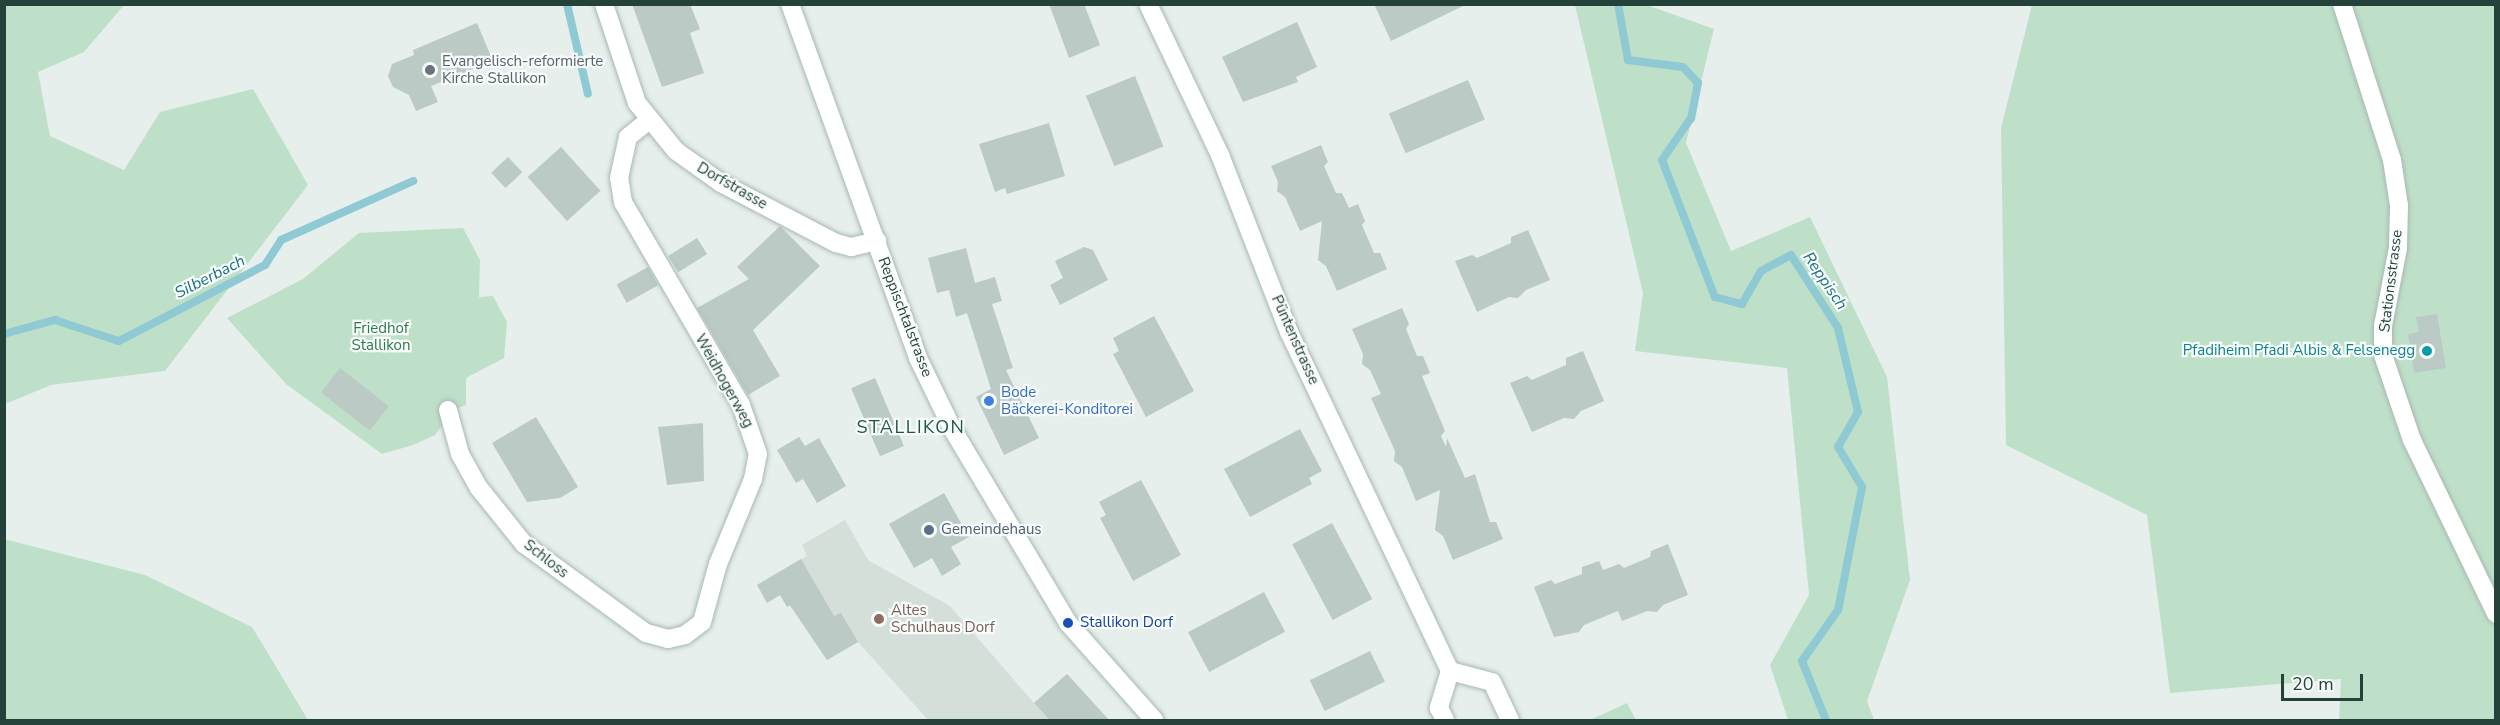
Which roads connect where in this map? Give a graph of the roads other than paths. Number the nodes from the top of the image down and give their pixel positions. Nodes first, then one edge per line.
1 (604, 4) edge
2 (790, 4) edge
3 (1148, 4) edge
4 (2342, 4) edge
5 (648, 121) junction
6 (877, 242) junction
7 (448, 410) dead end
8 (2496, 614) edge
9 (668, 639) joint
10 (1450, 671) junction
11 (1154, 720) edge
12 (1445, 720) edge
13 (1510, 720) edge

1 - 5 street, Dorfstrasse
2 - 6 street, Reppischtalstrasse
3 - 10 street, Püntenstrasse
4 - 8 street, Stationsstrasse
5 - 6 street, Dorfstrasse
5 - 9 street, Weidhogerweg
6 - 11 street, Reppischtalstrasse
7 - 9 street, Schloss
10 - 12 street
10 - 13 street

